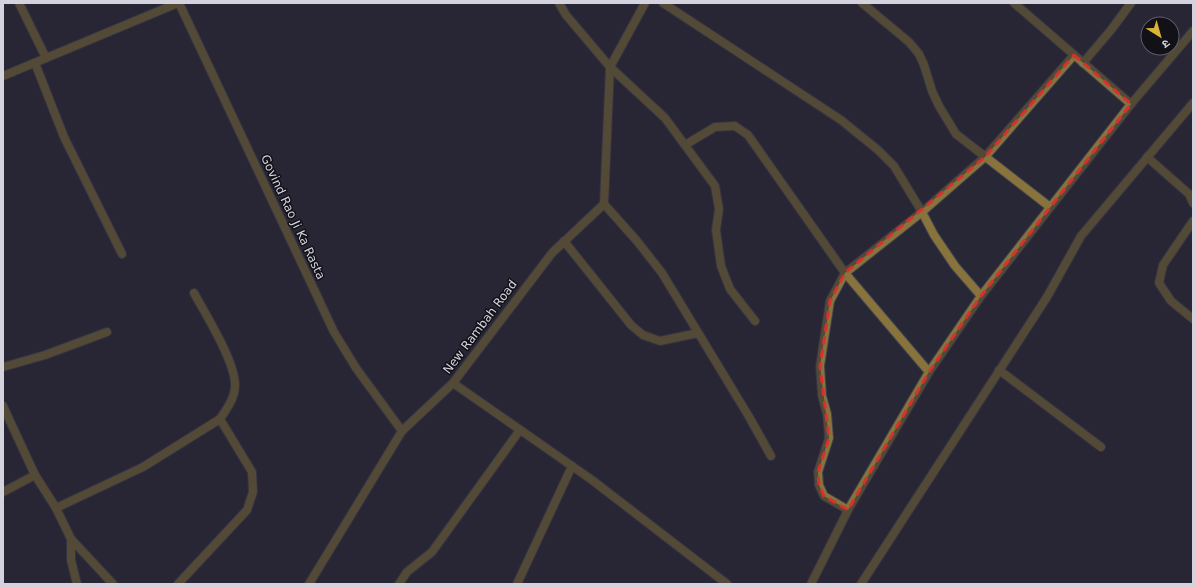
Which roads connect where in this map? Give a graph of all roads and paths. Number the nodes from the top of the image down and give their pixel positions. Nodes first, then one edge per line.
1 (19, 3) edge
2 (178, 3) edge
3 (559, 3) edge
4 (645, 3) edge
5 (663, 3) edge
6 (862, 3) edge
7 (1014, 3) edge
8 (1131, 3) edge
9 (1193, 31) edge
10 (1074, 55) junction
11 (46, 58) junction
12 (35, 63) junction
13 (1083, 63) junction
14 (610, 67) junction
15 (3, 76) edge
16 (1193, 103) edge
17 (1131, 104) junction
18 (685, 145) junction
19 (985, 157) junction
20 (1147, 157) junction
21 (1193, 203) edge
22 (604, 204) junction
23 (1050, 207) junction
24 (922, 212) junction
25 (1193, 221) edge
26 (564, 241) junction
27 (122, 254) dead end
28 (845, 273) junction
29 (194, 294) dead end
30 (981, 296) junction
31 (1193, 319) edge
32 (755, 321) dead end
33 (107, 332) dead end
34 (698, 333) junction
35 (3, 367) edge
36 (999, 370) junction
37 (929, 372) junction
38 (453, 383) junction
39 (3, 406) edge
40 (220, 419) junction
41 (520, 430) junction
42 (402, 432) junction
43 (1101, 447) dead end
44 (771, 456) dead end
45 (572, 466) junction
46 (35, 474) junction
47 (3, 492) edge
48 (56, 508) junction
49 (848, 510) junction
50 (71, 539) junction
51 (77, 584) edge
52 (113, 584) edge
53 (178, 584) edge
54 (309, 584) edge
55 (399, 584) edge
56 (517, 584) edge
57 (727, 584) edge
58 (812, 584) edge
59 (861, 584) edge

1 - 11 street
2 - 11 street
2 - 42 street, Govind Rao Ji Ka Rasta
3 - 14 street
4 - 14 street
5 - 24 street
6 - 19 street
7 - 10 street
8 - 13 street
9 - 17 street
10 - 13 street
10 - 19 street
11 - 12 street
12 - 15 street
12 - 27 street
13 - 17 street
14 - 18 street
14 - 22 street
16 - 20 street
17 - 23 street
18 - 28 street
18 - 32 street
19 - 23 street
19 - 24 street
20 - 21 street
20 - 36 street
22 - 26 street, New Rambah Road
22 - 34 street
23 - 30 street
24 - 28 street
24 - 30 street
25 - 31 street
26 - 34 street
26 - 38 street, New Rambah Road
28 - 37 street
28 - 49 street
29 - 40 street
30 - 37 street
33 - 35 street
34 - 44 street
36 - 43 street
36 - 59 street
37 - 49 street
38 - 41 street
38 - 42 street, New Rambah Road
39 - 46 street
40 - 48 street
40 - 53 street
41 - 45 street
41 - 55 street
42 - 54 street, New Rambah Road
45 - 56 street
45 - 57 street
46 - 47 street
46 - 48 street
48 - 50 street
49 - 58 street
50 - 51 street
50 - 52 street

